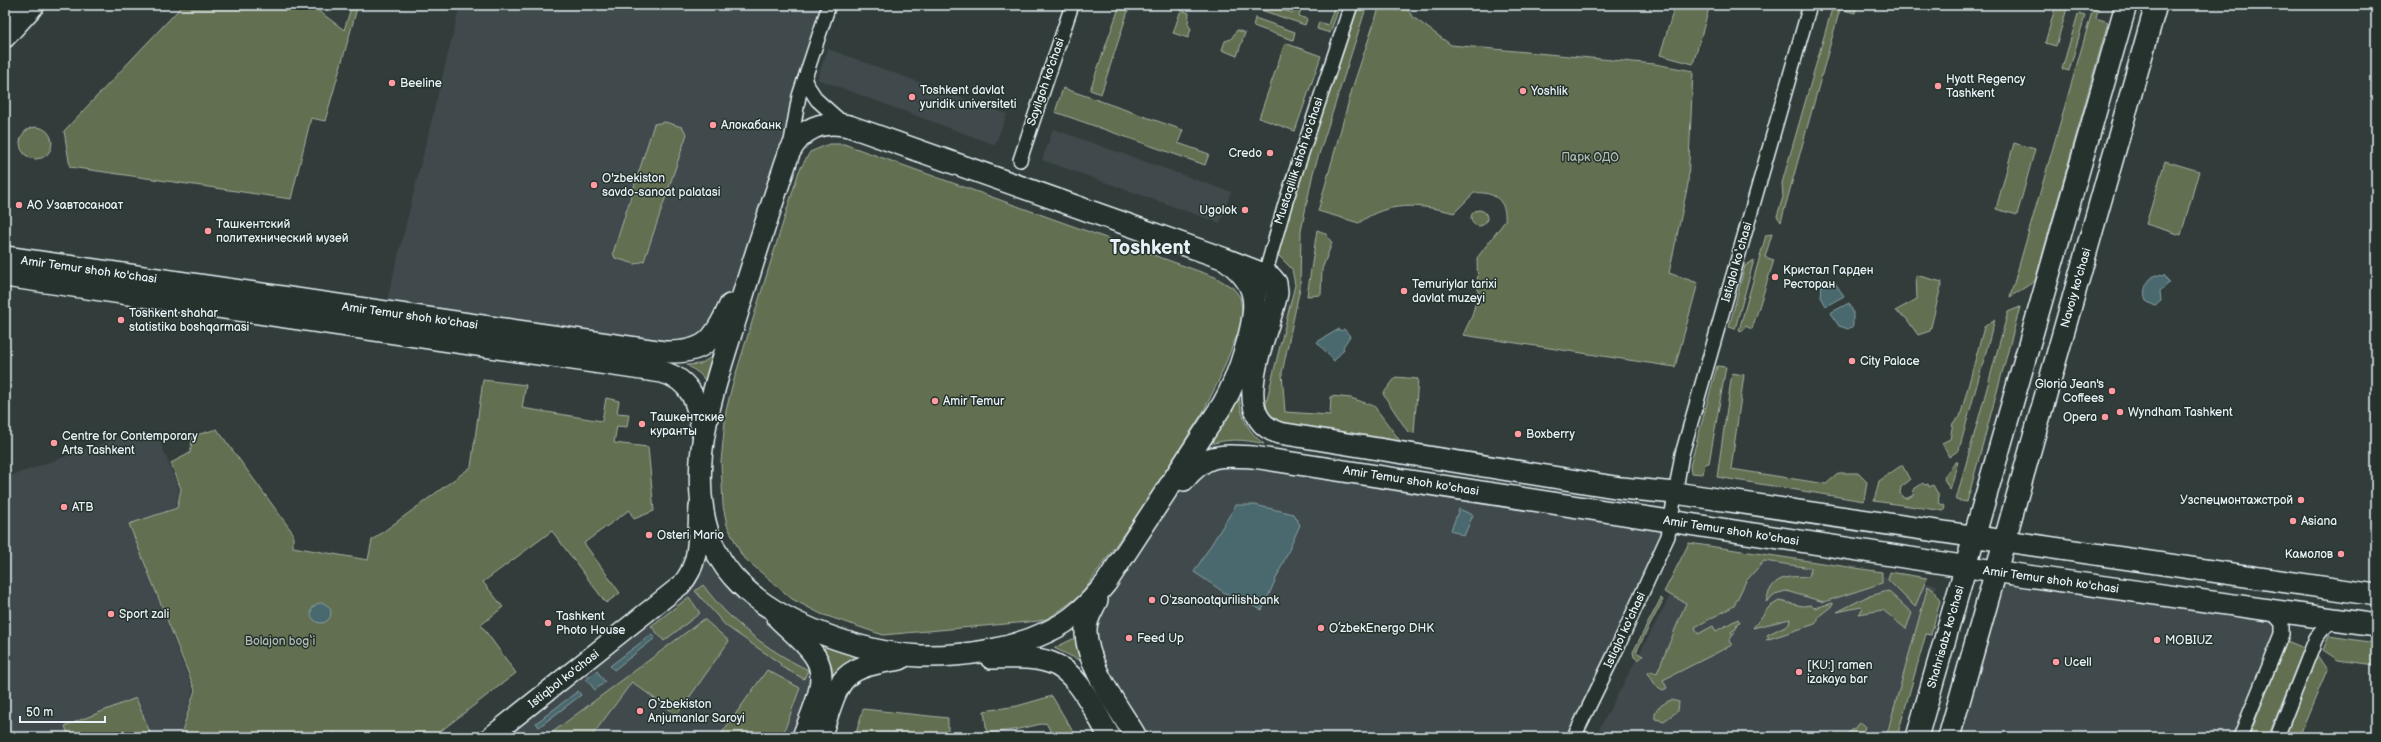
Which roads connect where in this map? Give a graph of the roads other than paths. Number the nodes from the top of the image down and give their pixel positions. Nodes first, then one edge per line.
1 (12, 5) edge
2 (35, 5) edge
3 (829, 5) edge
4 (1072, 5) edge
5 (1351, 5) edge
6 (1810, 5) edge
7 (2126, 5) edge
8 (2156, 5) edge
9 (5, 14) edge
10 (5, 38) edge
11 (804, 80) junction
12 (845, 125) junction
13 (789, 153) junction
14 (1020, 160) dead end
15 (757, 249) junction
16 (5, 258) edge
17 (1225, 259) junction
18 (1264, 273) junction
19 (5, 276) edge
20 (1252, 319) junction
21 (703, 442) junction
22 (700, 478) junction
23 (1675, 493) junction
24 (1670, 521) junction
25 (1974, 538) junction
26 (2004, 541) junction
27 (1127, 551) junction
28 (1966, 567) junction
29 (2201, 570) junction
30 (1996, 572) junction
31 (1106, 583) junction
32 (2376, 595) edge
33 (2197, 600) junction
34 (762, 602) junction
35 (2271, 611) junction
36 (2336, 619) junction
37 (2376, 625) edge
38 (925, 656) junction
39 (490, 737) edge
40 (803, 737) edge
41 (820, 737) edge
42 (1110, 737) edge
43 (1136, 737) edge
44 (1574, 737) edge
45 (1917, 737) edge
46 (1949, 737) edge
47 (2240, 737) edge
48 (2277, 737) edge

1 - 9 street
2 - 10 street
3 - 11 street
4 - 14 street, Sayilgoh ko'chasi
5 - 18 street, Mustaqillik shoh ko'chasi
6 - 23 street, Istiqlol ko‘chasi
7 - 25 main road
8 - 26 main road, Navoiy ko'chasi
11 - 12 street
11 - 13 street
12 - 13 main road
12 - 17 main road
13 - 15 main road
15 - 16 main road, Amir Temur shoh ko'chasi
15 - 21 main road
17 - 18 main road
17 - 20 main road
18 - 20 street, Mustaqillik shoh ko'chasi
18 - 23 main road
19 - 21 main road, Amir Temur shoh ko'chasi
20 - 27 main road
21 - 22 main road
22 - 34 main road
22 - 39 street, Istiqbol ko'chasi
23 - 24 street, Istiqlol ko‘chasi
23 - 25 main road
24 - 27 main road, Amir Temur shoh ko'chasi
24 - 28 main road, Amir Temur shoh ko'chasi
24 - 44 street, Istiqlol ko'chasi
25 - 26 main road
25 - 28 main road, Shahrisabz ko'chasi
26 - 29 main road
26 - 30 main road, Navoiy ko'chasi
27 - 31 main road
28 - 30 main road, Amir Temur shoh ko'chasi
28 - 45 main road, Shahrisabz ko'chasi
29 - 32 main road
29 - 33 main road
30 - 33 main road, Amir Temur shoh ko'chasi
30 - 46 main road
31 - 38 main road
31 - 43 main road
33 - 35 main road, Amir Temur shoh ko'chasi
34 - 38 main road
34 - 40 main road
35 - 36 main road, Amir Temur shoh ko'chasi
35 - 47 street
36 - 37 main road, Amir Temur shoh ko'chasi
36 - 48 street
38 - 41 main road
38 - 42 main road

